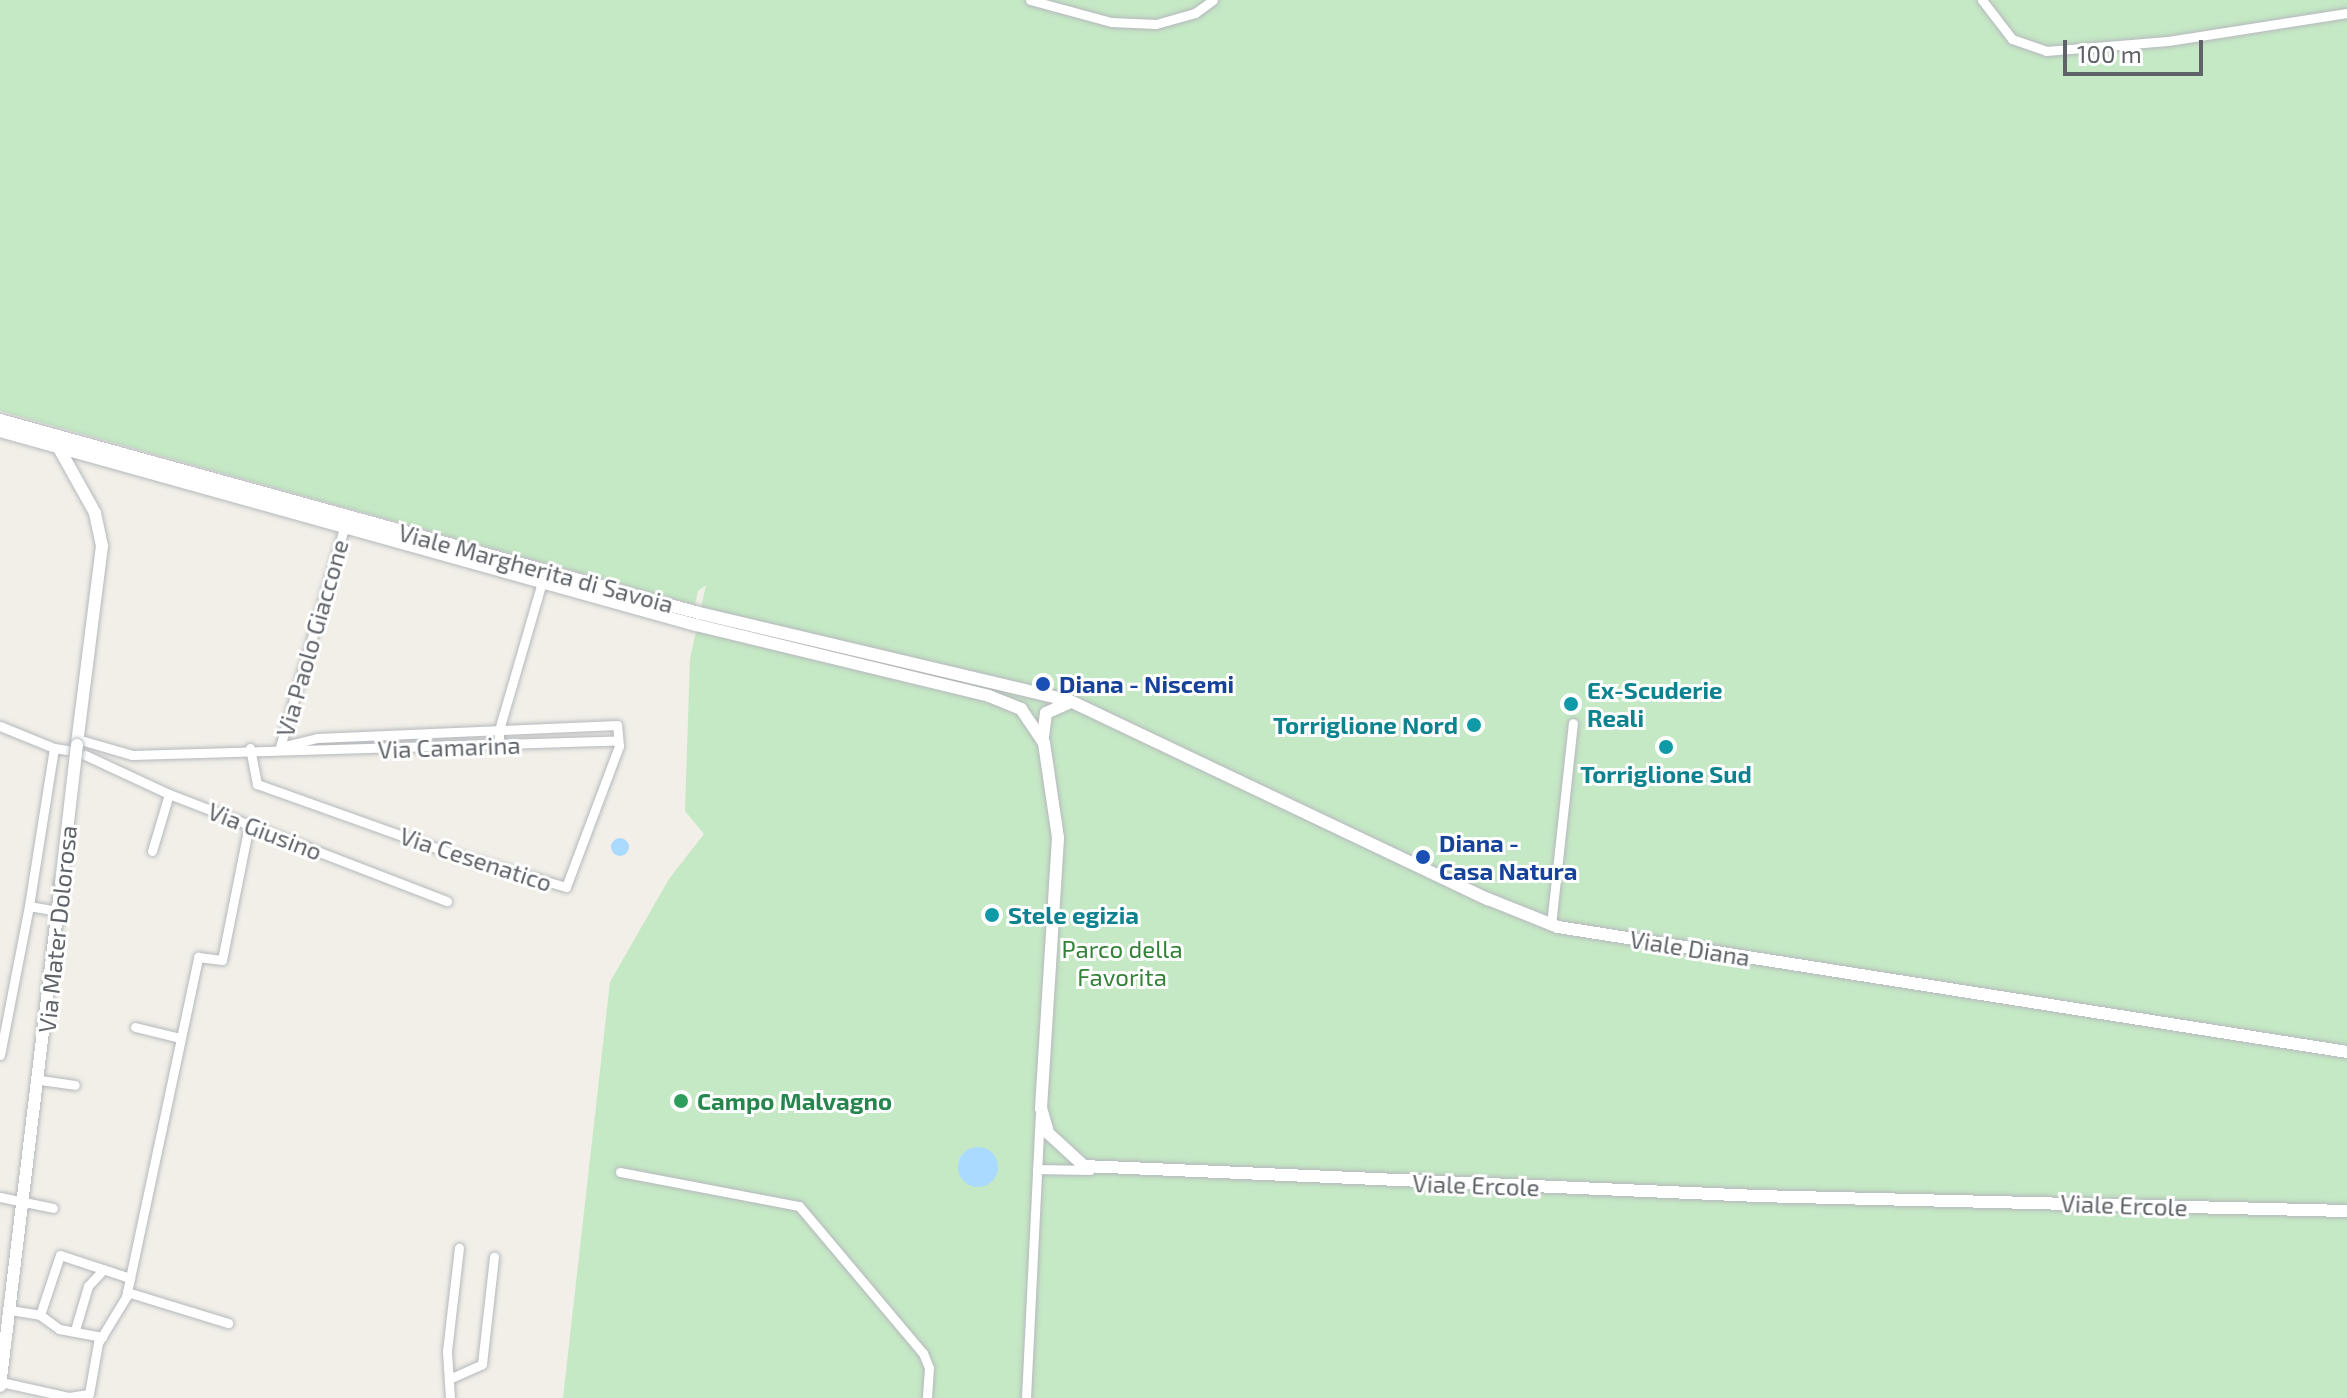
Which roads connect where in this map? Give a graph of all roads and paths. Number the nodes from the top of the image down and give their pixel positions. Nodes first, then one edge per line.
1 (1030, 0) edge
2 (1213, 0) edge
3 (1982, 0) edge
4 (2347, 13) edge
5 (0, 420) edge
6 (0, 431) edge
7 (59, 441) junction
8 (344, 528) junction
9 (542, 582) junction
10 (1075, 703) junction
11 (1025, 712) joint
12 (1573, 723) dead end
13 (617, 725) joint
14 (0, 726) edge
15 (499, 730) junction
16 (618, 741) junction
17 (1044, 743) junction
18 (499, 745) junction
19 (76, 747) junction
20 (280, 747) junction
21 (54, 748) junction
22 (250, 748) junction
23 (169, 794) junction
24 (249, 825) junction
25 (152, 851) dead end
26 (447, 901) dead end
27 (29, 906) junction
28 (58, 911) junction
29 (1551, 925) junction
30 (135, 1027) dead end
31 (180, 1038) junction
32 (2347, 1052) edge
33 (0, 1055) edge
34 (40, 1080) junction
35 (75, 1085) dead end
36 (1041, 1108) junction
37 (1037, 1169) junction
38 (1102, 1170) junction
39 (620, 1172) dead end
40 (0, 1197) edge
41 (23, 1202) junction
42 (53, 1208) dead end
43 (2347, 1211) edge
44 (459, 1248) dead end
45 (494, 1257) dead end
46 (104, 1269) junction
47 (130, 1278) junction
48 (6, 1284) edge
49 (126, 1294) junction
50 (10, 1310) junction
51 (40, 1315) junction
52 (228, 1323) dead end
53 (75, 1330) junction
54 (102, 1337) junction
55 (449, 1379) junction
56 (0, 1384) edge
57 (450, 1398) edge
58 (927, 1398) edge
59 (1026, 1398) edge

1 - 2 street
3 - 4 street
5 - 7 street, Via Mater Dolorosa
6 - 7 street, Viale Margherita di Savoia
7 - 8 street, Viale Margherita di Savoia
7 - 10 street, Viale Margherita di Savoia
7 - 19 street, Via Mater Dolorosa
8 - 9 street, Viale Margherita di Savoia
8 - 20 street, Via Paolo Giaccone
9 - 11 street, Viale Margherita di Savoia
9 - 15 street
10 - 17 street
10 - 29 street, Viale Diana
11 - 17 street, Viale Ercole
12 - 29 street
13 - 15 street, Via Camarina
13 - 16 street, Via Cesenatico
14 - 21 street, Via Giusino
15 - 18 street
15 - 20 street, Via Camarina
16 - 18 street, Via Camarina
16 - 22 street, Via Cesenatico
17 - 36 street, Viale Ercole
18 - 20 street, Via Camarina
19 - 21 street, Via Giusino
19 - 22 street, Via Camarina
19 - 23 street, Via Giusino
19 - 28 street, Via Mater Dolorosa, bridge
20 - 22 street, Via Camarina
21 - 27 street
23 - 24 street, Via Giusino
23 - 25 street
24 - 26 street, Via Giusino
24 - 31 street
27 - 28 street
27 - 33 street
28 - 34 street, Via Mater Dolorosa
29 - 32 street, Viale Diana
30 - 31 street
31 - 47 street
34 - 35 street
34 - 41 street, Via Mater Dolorosa
36 - 37 street
36 - 38 street, Viale Ercole
37 - 38 street
37 - 59 street
38 - 43 street, Viale Ercole
39 - 58 street
40 - 41 street
41 - 42 street
41 - 48 street, Via Mater Dolorosa
44 - 55 street
45 - 55 street
46 - 47 street
46 - 51 street
46 - 53 street
47 - 49 street
48 - 50 street, Via Mater Dolorosa
49 - 52 street
49 - 54 street
50 - 51 street
50 - 56 street, Via Mater Dolorosa
51 - 53 street
53 - 54 street
54 - 56 street
55 - 57 street

